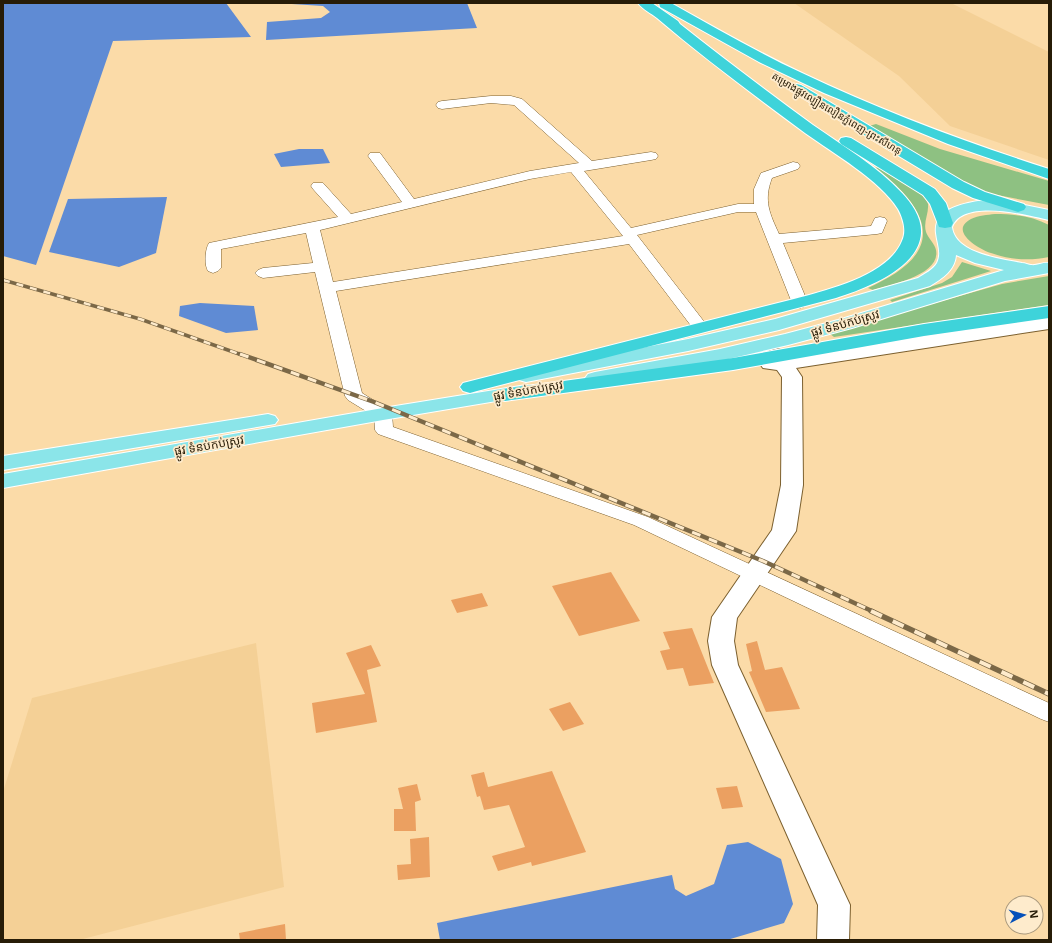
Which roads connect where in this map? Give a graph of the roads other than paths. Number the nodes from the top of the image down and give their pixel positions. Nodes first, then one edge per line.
1 (644, 3) edge
2 (664, 8) edge
3 (730, 48) junction
4 (442, 105) dead end
5 (607, 151) dead end
6 (375, 156) dead end
7 (650, 156) dead end
8 (582, 165) junction
9 (792, 166) dead end
10 (1049, 174) edge
11 (1049, 183) edge
12 (318, 186) dead end
13 (411, 204) junction
14 (1018, 207) junction
15 (761, 208) junction
16 (1049, 216) edge
17 (348, 219) junction
18 (880, 221) dead end
19 (945, 227) junction
20 (312, 228) junction
21 (630, 236) junction
22 (774, 239) junction
23 (322, 267) junction
24 (213, 268) dead end
25 (1047, 268) edge
26 (263, 273) dead end
27 (328, 288) junction
28 (800, 303) junction
29 (1049, 312) edge
30 (1049, 323) edge
31 (701, 328) junction
32 (780, 360) junction
33 (470, 387) junction
34 (505, 395) junction
35 (365, 404) junction
36 (383, 414) junction
37 (3, 463) edge
38 (3, 481) edge
39 (754, 574) junction
40 (1049, 713) edge
41 (833, 940) edge

1 - 2 highway, គម្រោងផ្លូវល្បឿនលឿនភ្នំពេញ-ព្រះសីហនុ
2 - 3 highway, គម្រោងផ្លូវល្បឿនលឿនភ្នំពេញ-ព្រះសីហនុ
2 - 10 highway
2 - 19 highway, គម្រោងផ្លូវល្បឿនលឿនភ្នំពេញ-ព្រះសីហនុ
2 - 28 highway
3 - 11 highway
3 - 14 highway, គម្រោងផ្លូវល្បឿនលឿនភ្នំពេញ-ព្រះសីហនុ
4 - 8 street
5 - 8 street
6 - 13 street
7 - 8 street
8 - 13 street
8 - 21 street
9 - 15 street
12 - 17 street
13 - 17 street
14 - 16 main road
14 - 19 main road
15 - 21 street
15 - 22 street
17 - 20 street
18 - 22 street
19 - 25 main road
19 - 33 main road, ផ្លូវ ទំនប់កប់ស្រូវ
20 - 23 street
20 - 24 street
21 - 27 street
21 - 31 street
22 - 28 street
23 - 26 street
23 - 27 street
25 - 34 main road, ផ្លូវ ទំនប់កប់ស្រូវ
27 - 35 street
28 - 31 highway
29 - 32 highway
30 - 32 street
31 - 33 highway
32 - 34 highway
32 - 39 street
33 - 35 main road, ផ្លូវ ទំនប់កប់ស្រូវ
34 - 36 main road, ផ្លូវ ទំនប់កប់ស្រូវ
35 - 36 street
35 - 37 main road, ផ្លូវ ទំនប់កប់ស្រូវ
36 - 38 main road, ផ្លូវ ទំនប់កប់ស្រូវ
36 - 39 street
39 - 40 street
39 - 41 street

